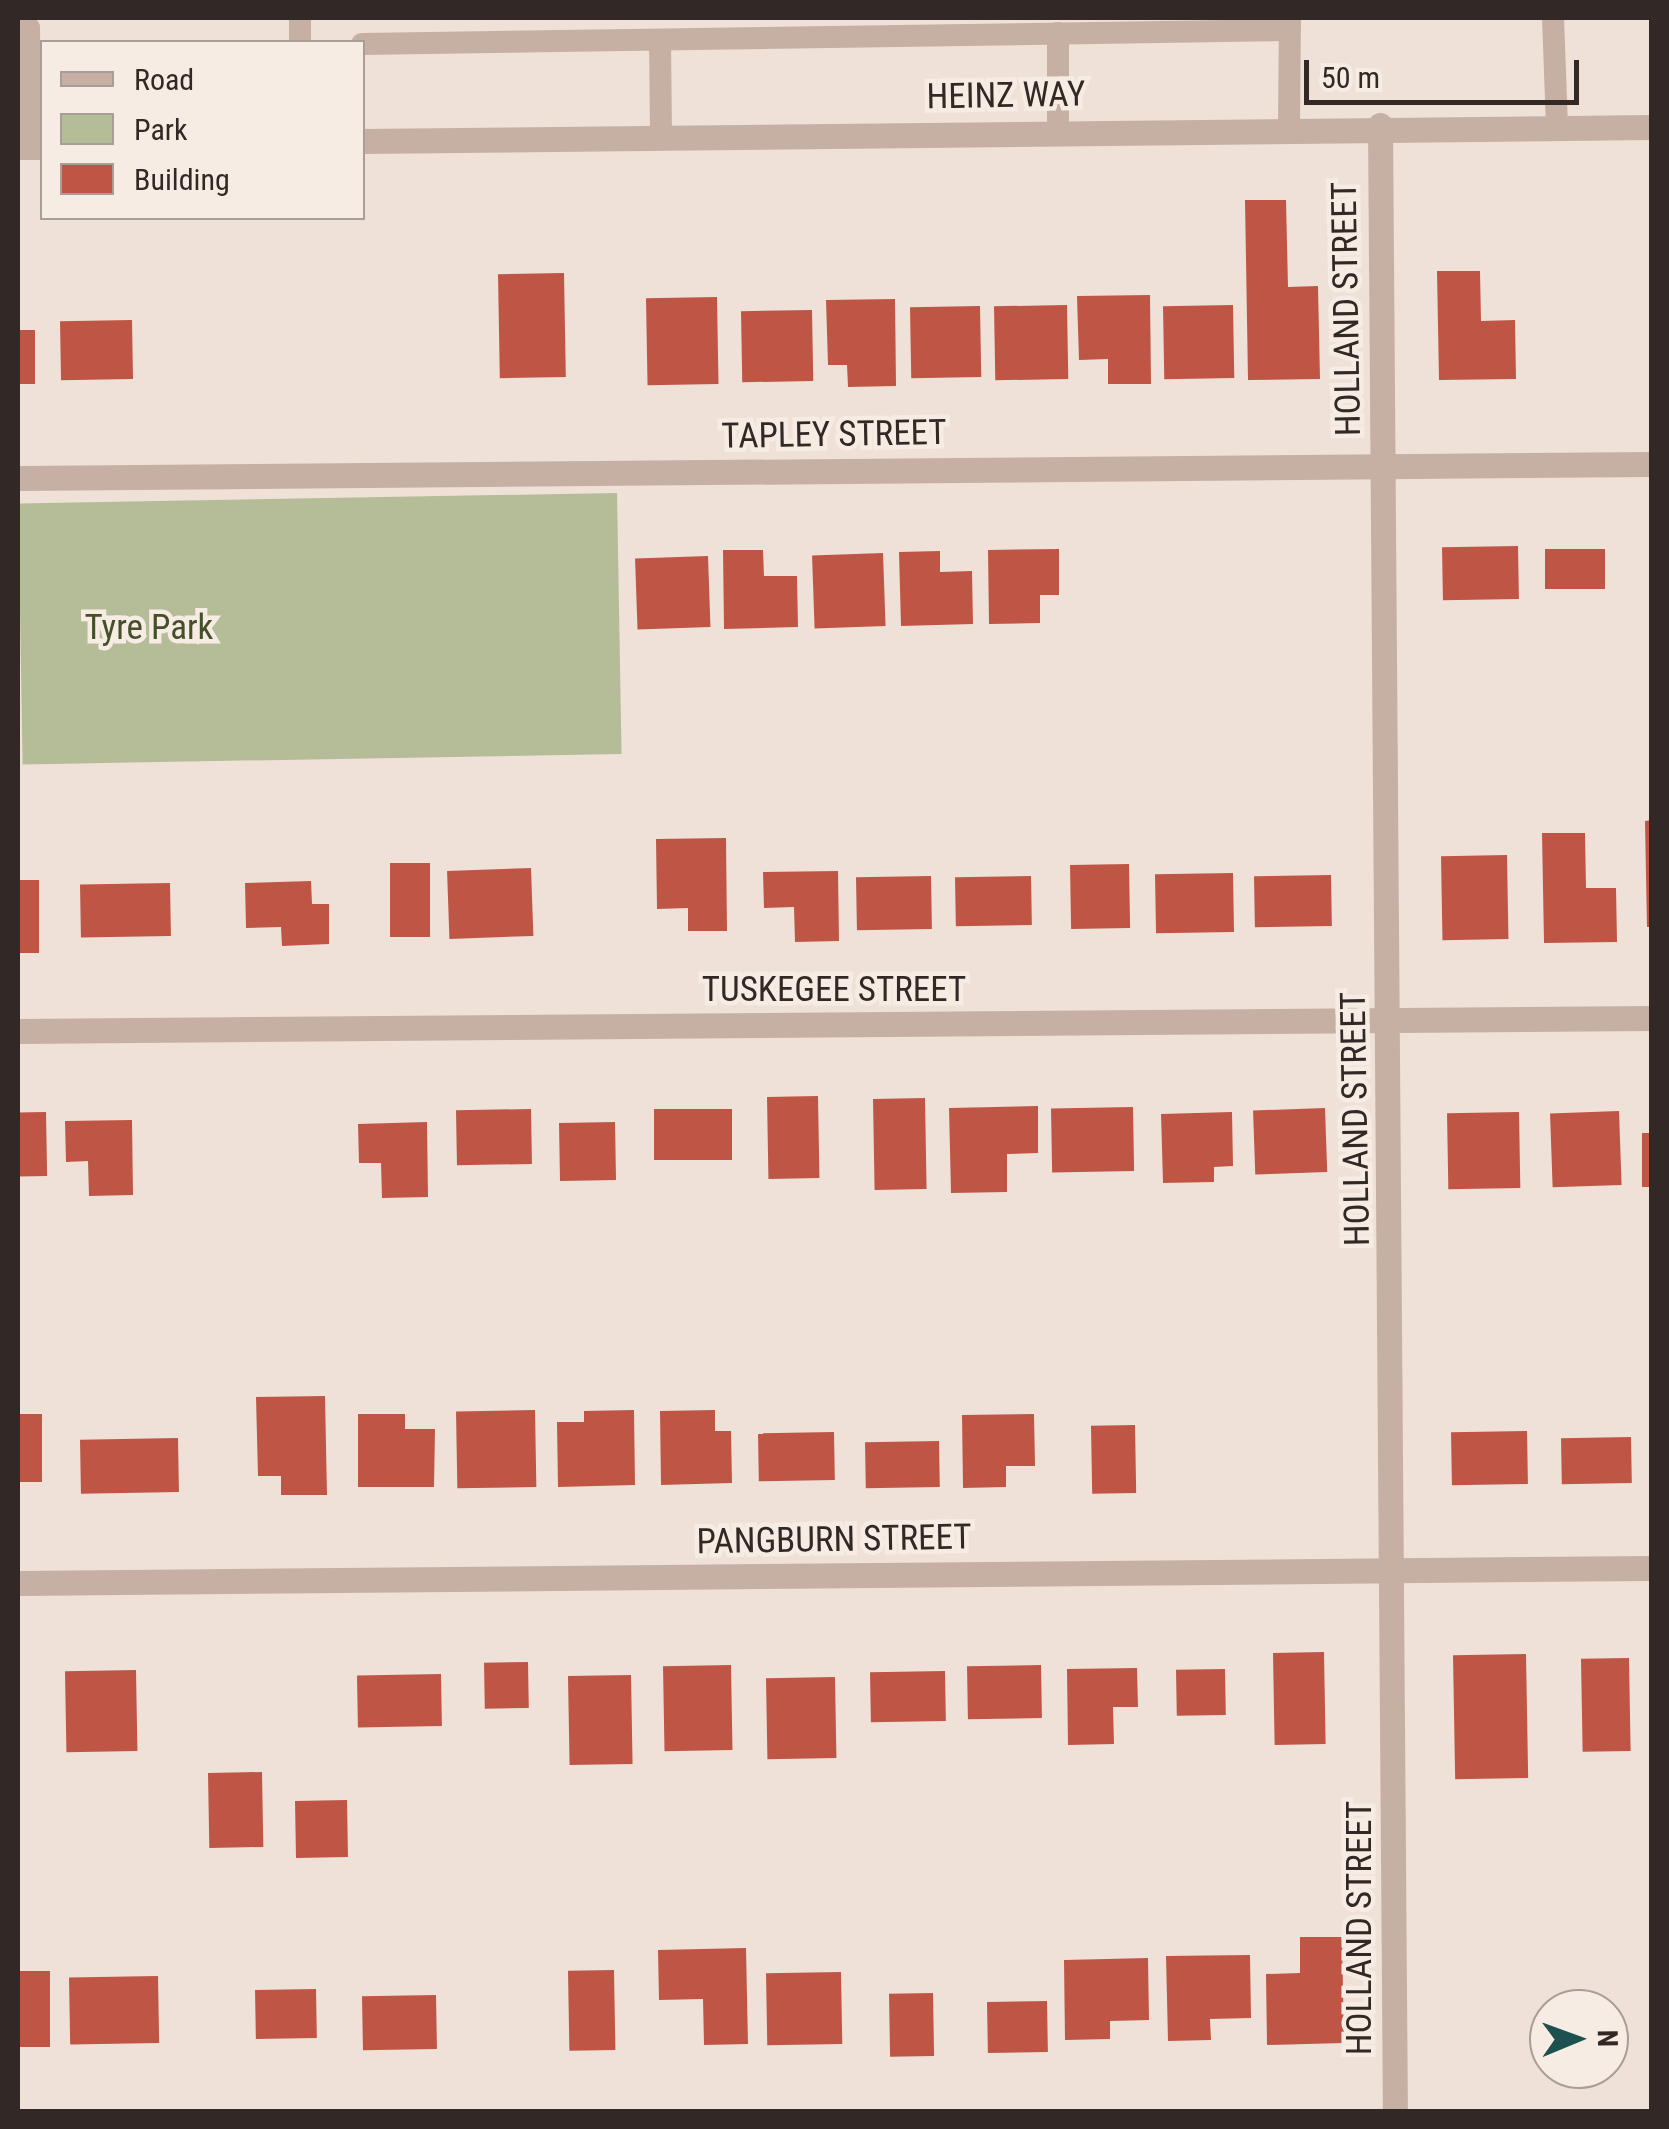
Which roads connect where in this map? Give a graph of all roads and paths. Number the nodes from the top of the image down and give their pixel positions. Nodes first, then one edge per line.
1 (1553, 18) edge
2 (1290, 24) edge
3 (18, 28) edge
4 (1058, 33) junction
5 (660, 40) junction
6 (365, 44) edge
7 (1380, 125) junction
8 (1289, 126) junction
9 (1557, 126) junction
10 (1652, 128) edge
11 (1058, 130) junction
12 (661, 136) junction
13 (365, 141) edge
14 (30, 147) edge
15 (1384, 464) junction
16 (1652, 464) edge
17 (18, 478) edge
18 (1652, 1018) edge
19 (1390, 1021) junction
20 (18, 1032) edge
21 (1652, 1568) edge
22 (1396, 1569) junction
23 (18, 1582) edge
24 (1395, 2112) edge

1 - 9 lane
2 - 4 lane
2 - 8 lane
3 - 14 lane
4 - 5 lane
4 - 11 lane
5 - 6 lane
5 - 12 lane
7 - 8 street, HEINZ WAY
7 - 9 street, HEINZ WAY
7 - 15 street, HOLLAND STREET
8 - 11 street, HEINZ WAY
9 - 10 street, HEINZ WAY
11 - 12 street, HEINZ WAY
12 - 13 street, HEINZ WAY
15 - 16 street, TAPLEY STREET
15 - 17 street, TAPLEY STREET
15 - 19 street, HOLLAND STREET
18 - 19 street, TUSKEGEE STREET
19 - 20 street, TUSKEGEE STREET
19 - 22 street, HOLLAND STREET
21 - 22 street, PANGBURN STREET
22 - 23 street, PANGBURN STREET
22 - 24 street, HOLLAND STREET

